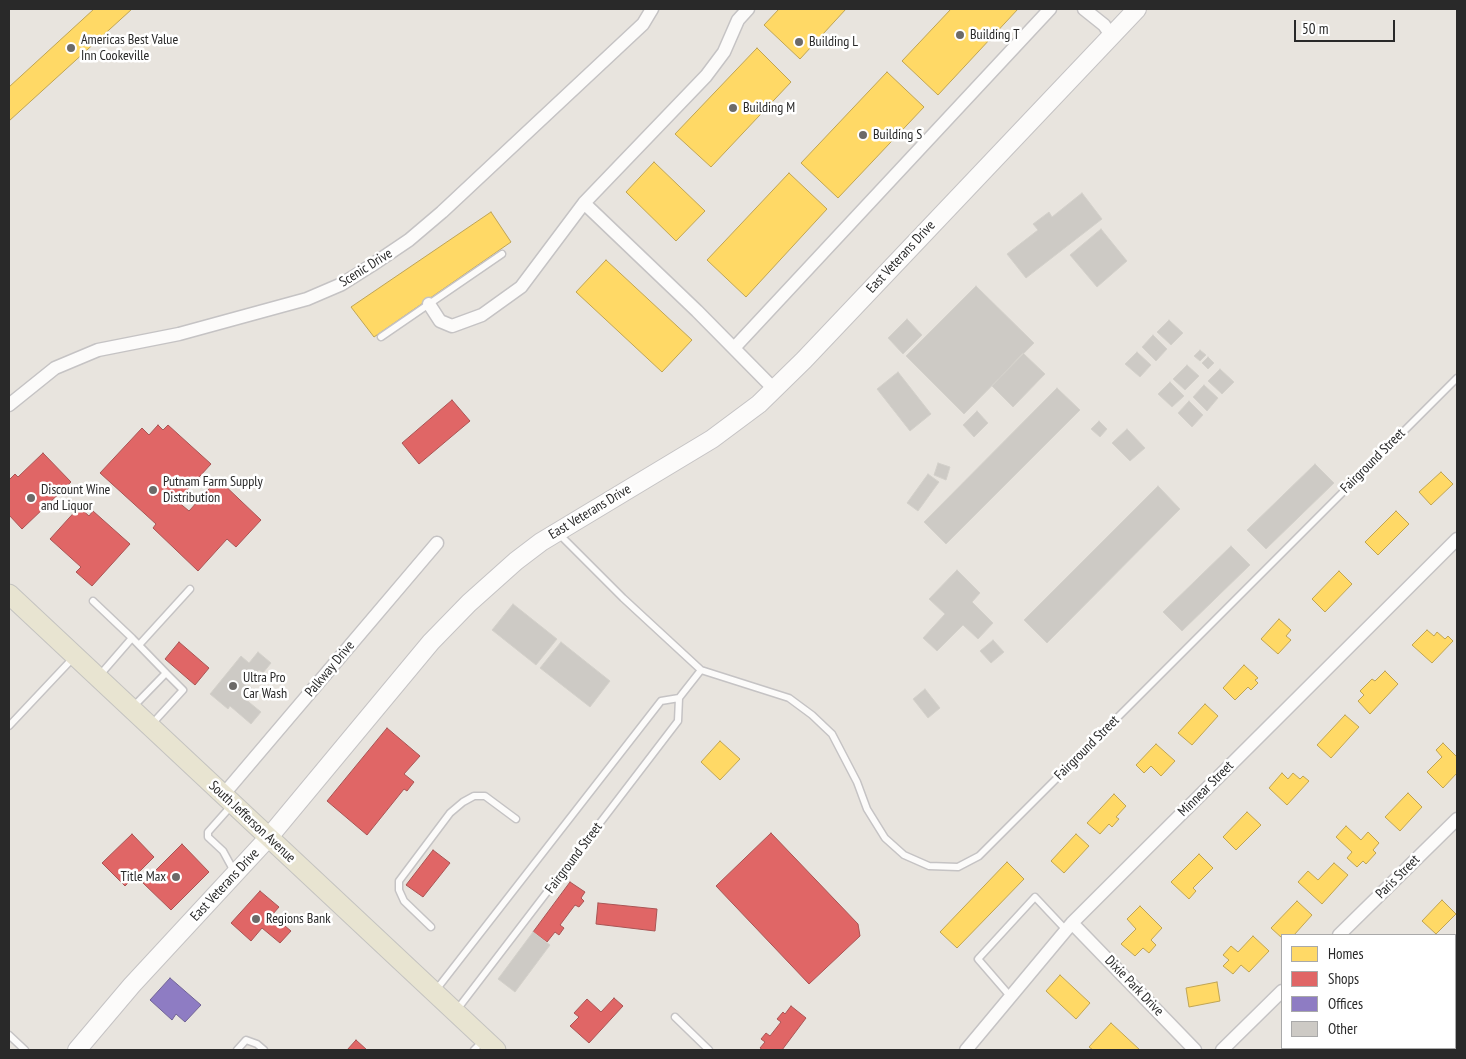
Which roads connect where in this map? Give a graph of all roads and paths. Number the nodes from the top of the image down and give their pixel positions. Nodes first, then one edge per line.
1 (652, 9) edge
2 (748, 9) edge
3 (1050, 9) edge
4 (1084, 9) edge
5 (1128, 12) edge
6 (1112, 35) junction
7 (584, 202) junction
8 (502, 254) dead end
9 (429, 304) junction
10 (381, 337) dead end
11 (734, 348) junction
12 (1457, 378) edge
13 (774, 389) junction
14 (9, 405) edge
15 (557, 532) junction
16 (1457, 539) edge
17 (437, 543) dead end
18 (190, 589) dead end
19 (9, 594) edge
20 (93, 601) dead end
21 (132, 638) junction
22 (139, 645) junction
23 (75, 656) junction
24 (701, 670) junction
25 (166, 673) junction
26 (98, 678) junction
27 (678, 698) junction
28 (131, 709) junction
29 (9, 726) edge
30 (150, 726) junction
31 (228, 800) junction
32 (516, 819) dead end
33 (1457, 819) edge
34 (269, 837) junction
35 (235, 874) junction
36 (1069, 926) junction
37 (431, 927) dead end
38 (1340, 934) edge
39 (435, 992) junction
40 (1281, 992) edge
41 (1010, 996) junction
42 (456, 1012) junction
43 (675, 1017) dead end
44 (9, 1035) edge
45 (485, 1047) edge
46 (25, 1050) edge
47 (77, 1050) edge
48 (237, 1050) edge
49 (264, 1050) edge
50 (709, 1050) edge
51 (966, 1050) edge
52 (1195, 1050) edge
53 (1222, 1050) edge

1 - 14 street, Scenic Drive
2 - 7 street
3 - 11 street
4 - 6 street
5 - 6 street, East Veterans Drive
6 - 13 street, East Veterans Drive
7 - 9 street
7 - 11 street
8 - 9 lane
9 - 10 lane
11 - 13 street
12 - 24 lane, Fairground Street
13 - 15 street, East Veterans Drive
15 - 24 lane, Fairground Street
15 - 34 street, East Veterans Drive
16 - 36 street, Minnear Street
17 - 31 street, Palkway Drive
18 - 22 lane
19 - 23 main road, South Jefferson Avenue
20 - 21 lane
21 - 22 lane
21 - 26 lane
22 - 25 lane
23 - 26 main road, South Jefferson Avenue
23 - 29 lane
24 - 27 lane, Fairground Street
25 - 28 lane
25 - 30 lane
26 - 28 main road, South Jefferson Avenue
27 - 39 lane, Fairground Street
27 - 42 lane, Fairground Street
28 - 30 main road, South Jefferson Avenue
30 - 31 main road, South Jefferson Avenue
31 - 34 main road, South Jefferson Avenue
31 - 35 lane
32 - 37 lane
33 - 38 street, Paris Street
34 - 35 street, East Veterans Drive
34 - 39 main road, South Jefferson Avenue
35 - 47 street, East Veterans Drive
36 - 41 street, Minnear Street
36 - 41 lane
36 - 52 street, Dixie Park Drive
39 - 42 main road, South Jefferson Avenue
40 - 53 street
41 - 51 street, Minnear Street
42 - 45 main road, South Jefferson Avenue
43 - 50 lane
44 - 46 lane
48 - 49 lane

